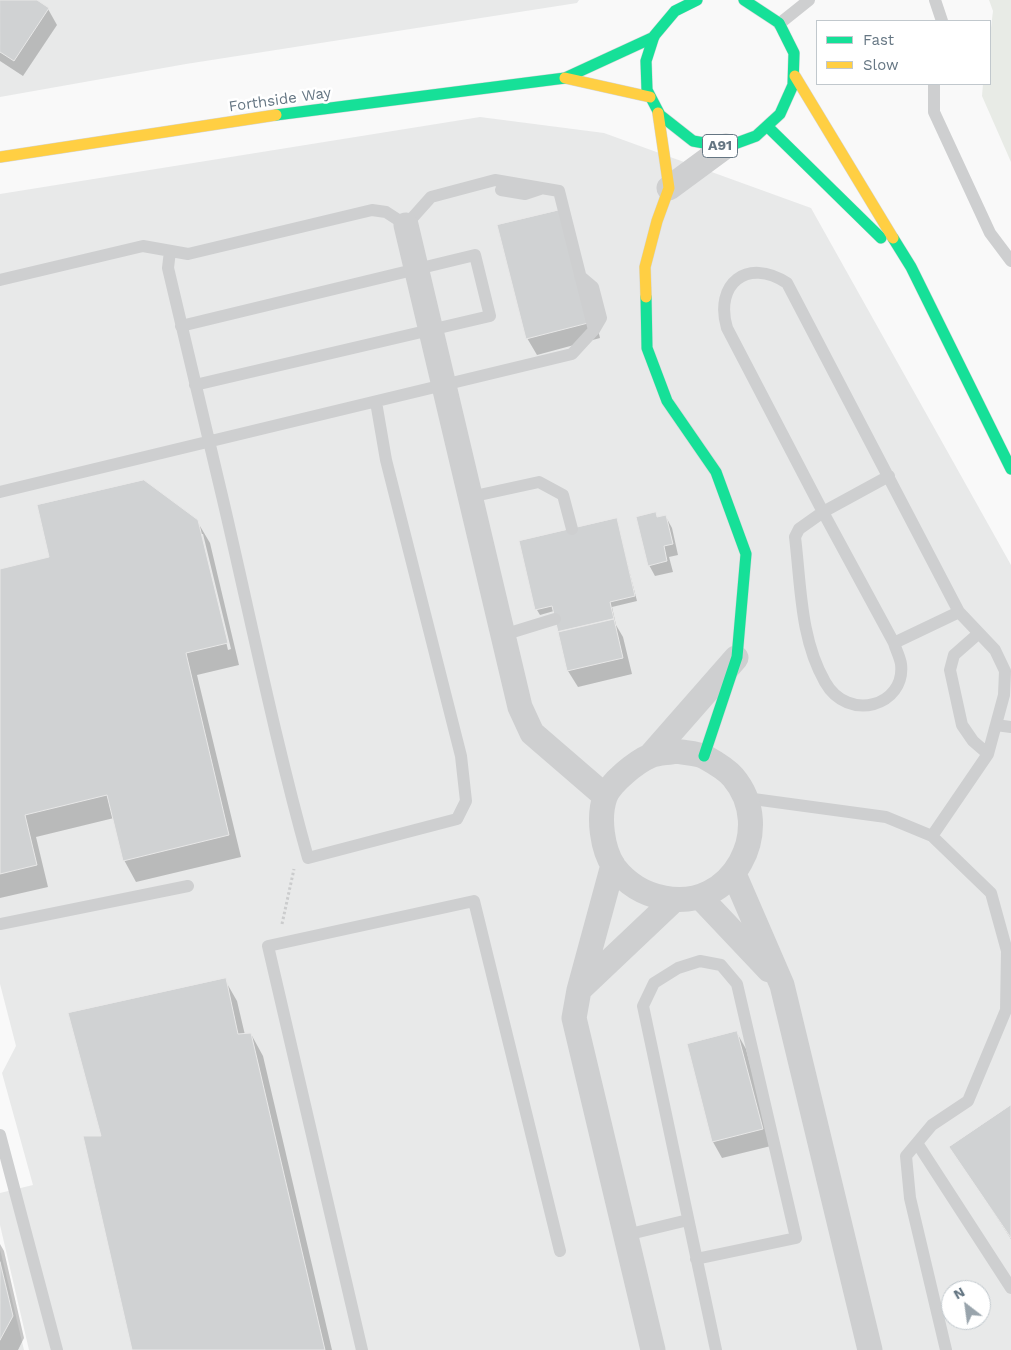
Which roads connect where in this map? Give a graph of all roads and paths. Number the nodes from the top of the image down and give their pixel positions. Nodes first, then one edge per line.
1 (671, 0) edge
2 (697, 0) edge
3 (809, 0) edge
4 (935, 0) edge
5 (750, 1) edge
6 (668, 17) junction
7 (942, 20) edge
8 (779, 24) junction
9 (654, 37) junction
10 (795, 76) junction
11 (565, 78) junction
12 (934, 85) edge
13 (650, 98) junction
14 (658, 113) junction
15 (769, 128) junction
16 (726, 146) junction
17 (0, 157) edge
18 (669, 188) junction
19 (406, 225) junction
20 (170, 251) junction
21 (1011, 261) edge
22 (911, 267) junction
23 (416, 268) junction
24 (0, 280) edge
25 (181, 326) junction
26 (431, 330) junction
27 (194, 385) junction
28 (444, 386) junction
29 (376, 402) junction
30 (208, 442) junction
31 (1011, 469) edge
32 (889, 476) junction
33 (0, 492) edge
34 (470, 497) junction
35 (823, 512) junction
36 (572, 528) dead end
37 (959, 612) junction
38 (555, 619) dead end
39 (979, 633) junction
40 (503, 635) junction
41 (894, 643) junction
42 (737, 657) junction
43 (996, 724) junction
44 (1011, 727) edge
45 (988, 754) junction
46 (650, 756) junction
47 (704, 756) junction
48 (605, 796) junction
49 (746, 798) junction
50 (301, 835) junction
51 (932, 836) junction
52 (613, 865) junction
53 (734, 874) junction
54 (188, 886) dead end
55 (700, 897) junction
56 (674, 900) junction
57 (0, 924) edge
58 (278, 944) junction
59 (782, 985) junction
60 (579, 990) junction
61 (0, 1135) edge
62 (917, 1143) junction
63 (688, 1220) junction
64 (626, 1235) junction
65 (560, 1251) dead end
66 (696, 1259) junction
67 (1011, 1288) edge
68 (57, 1350) edge
69 (362, 1350) edge
70 (653, 1350) edge
71 (716, 1350) edge
72 (870, 1350) edge
73 (946, 1350) edge

1 - 6 street, A91
2 - 6 street, A91
3 - 8 lane
4 - 7 lane
5 - 8 street, A91
6 - 9 street, A91
8 - 10 street, A91
9 - 11 street, Forthside Way
9 - 13 street, A91
10 - 15 street, A91
10 - 22 street, A91
11 - 13 street, Forthside Way
11 - 17 street, Forthside Way
12 - 21 lane
13 - 14 street, A91
14 - 16 street, A91
14 - 18 street
15 - 16 street, A91
15 - 22 street, A91
16 - 18 street
18 - 42 street
19 - 20 lane
19 - 23 street
19 - 28 lane
20 - 24 lane
20 - 25 lane
22 - 31 street, A91
23 - 25 lane
23 - 26 street
23 - 26 lane
25 - 27 lane
26 - 27 lane
26 - 28 street
27 - 30 lane
28 - 29 lane
28 - 34 street
29 - 30 lane
29 - 50 lane
30 - 33 lane
30 - 50 lane
32 - 35 lane
32 - 35 lane
32 - 37 lane
34 - 36 lane
34 - 40 street
35 - 41 lane
35 - 41 lane
37 - 39 lane
37 - 41 lane
38 - 40 lane
39 - 43 lane
39 - 45 lane
40 - 48 street
42 - 46 street
42 - 47 street
43 - 44 lane
43 - 45 lane
45 - 51 lane
46 - 47 street
46 - 48 street
47 - 49 street
48 - 52 street
49 - 51 lane
49 - 53 street
50 - 58 path
51 - 62 lane
52 - 56 street
52 - 60 street
53 - 55 street
53 - 59 street
54 - 57 lane
55 - 56 street
55 - 59 street
56 - 60 street
58 - 65 lane
58 - 69 lane
59 - 72 street
60 - 64 street
61 - 68 lane
62 - 67 lane
62 - 73 lane
63 - 64 lane
63 - 66 lane
63 - 66 lane
64 - 70 street
66 - 71 lane

